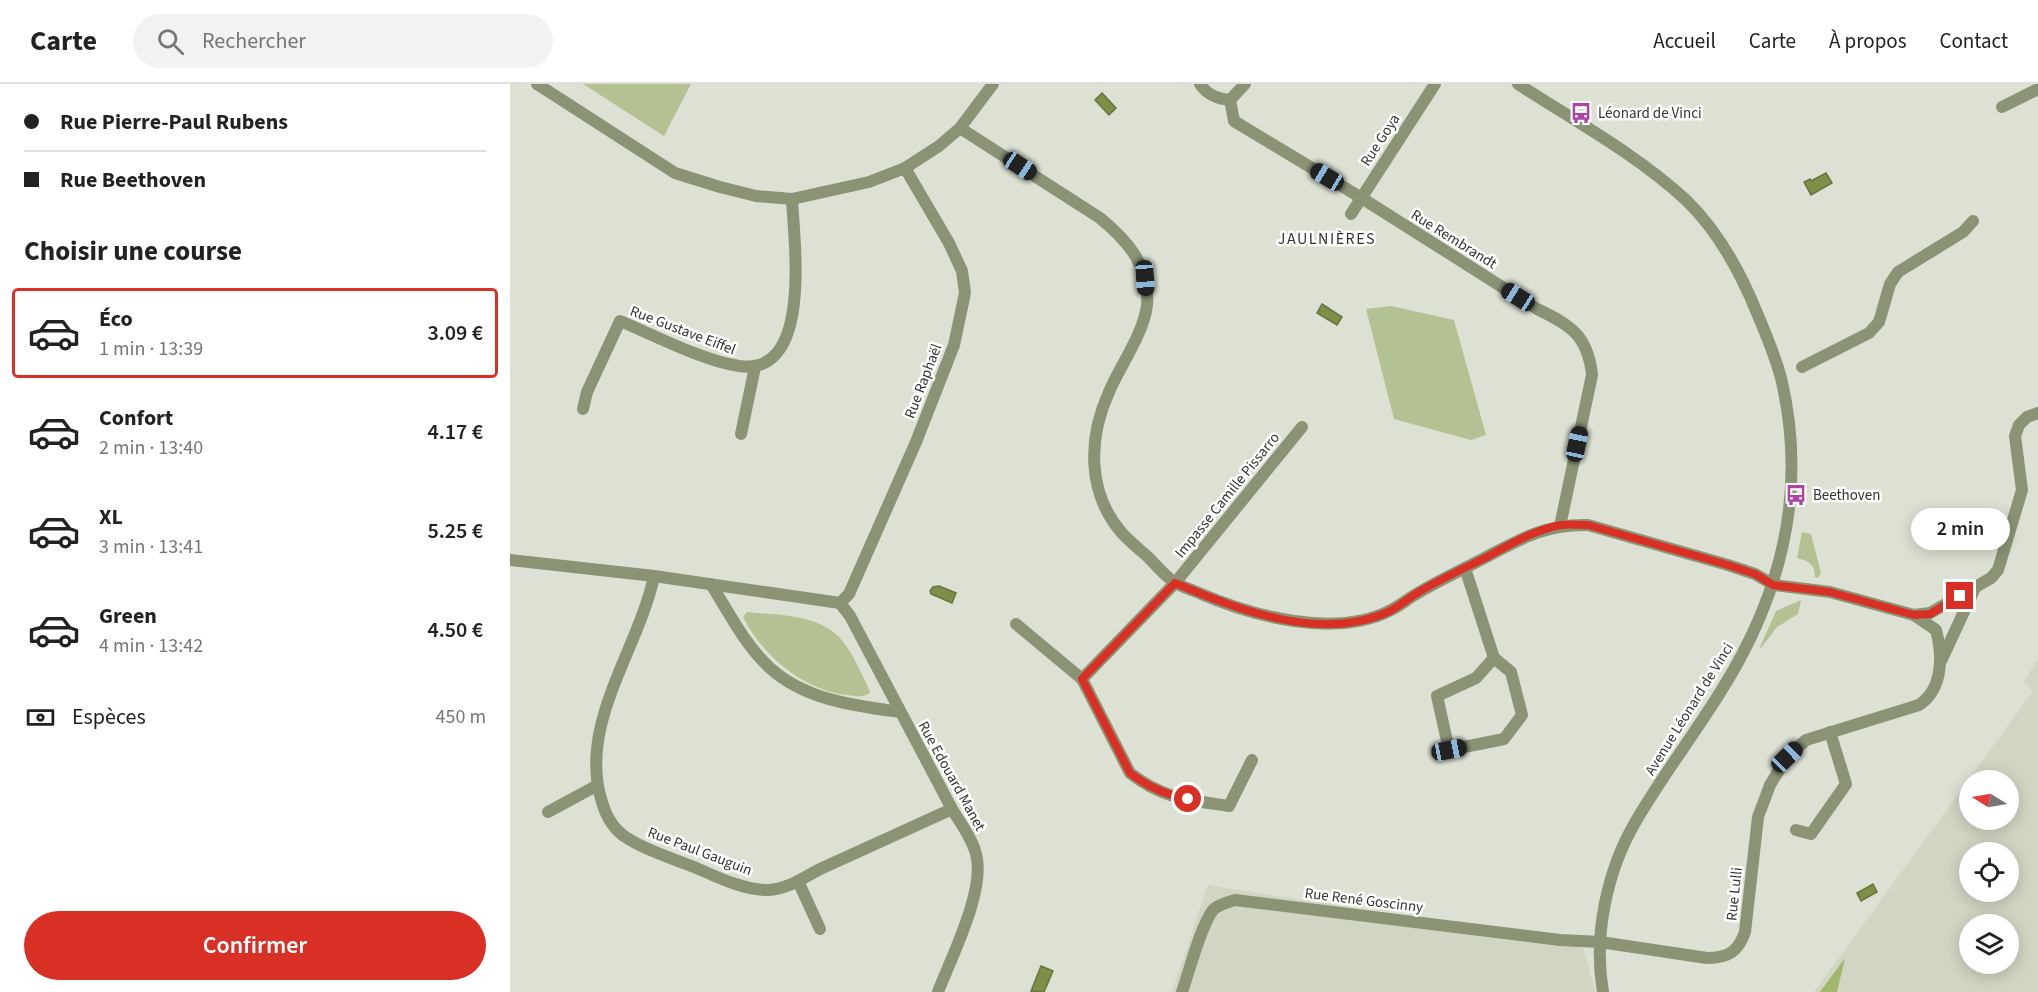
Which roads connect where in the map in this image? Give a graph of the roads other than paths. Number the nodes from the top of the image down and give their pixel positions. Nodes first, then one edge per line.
1 (537, 84) edge
2 (993, 84) edge
3 (1200, 84) edge
4 (1245, 84) edge
5 (1435, 84) edge
6 (1518, 84) edge
7 (2038, 89) edge
8 (1230, 100) junction
9 (2002, 107) dead end
10 (960, 128) junction
11 (905, 168) junction
12 (1360, 197) junction
13 (792, 199) junction
14 (1351, 214) dead end
15 (1972, 221) dead end
16 (755, 367) junction
17 (1802, 367) dead end
18 (583, 409) dead end
19 (2038, 413) edge
20 (1302, 427) dead end
21 (741, 434) dead end
22 (1560, 525) junction
23 (510, 560) edge
24 (1465, 568) junction
25 (654, 576) junction
26 (1175, 583) junction
27 (711, 584) junction
28 (1773, 585) junction
29 (1975, 588) junction
30 (840, 603) junction
31 (1914, 615) junction
32 (1016, 624) dead end
33 (1494, 658) junction
34 (1940, 663) junction
35 (1082, 679) junction
36 (900, 712) junction
37 (1830, 732) junction
38 (1252, 760) dead end
39 (596, 786) junction
40 (952, 809) junction
41 (548, 813) dead end
42 (1796, 830) dead end
43 (798, 882) junction
44 (820, 929) dead end
45 (1600, 942) junction
46 (938, 992) edge
47 (1182, 992) edge
48 (1603, 992) edge

1 - 13 street
2 - 10 street
3 - 8 street
4 - 8 street
5 - 12 street, Rue Goya
6 - 28 street, Avenue Léonard de Vinci
7 - 9 street
8 - 12 street, Rue Rembrandt
10 - 11 street
10 - 26 street
11 - 13 street
11 - 30 street, Rue Raphaël
12 - 14 street, Rue Goya
12 - 22 street, Rue Rembrandt
13 - 16 street
15 - 17 street
16 - 18 street, Rue Gustave Eiffel
16 - 21 street
19 - 29 street
20 - 26 street, Impasse Camille Pissarro
22 - 24 street
22 - 28 street
23 - 25 street
24 - 26 street
24 - 33 street
25 - 27 street
25 - 39 street, Rue Paul Gauguin
26 - 35 street, Impasse Camille Pissarro
27 - 30 street
27 - 36 street, Rue Edouard Manet
28 - 31 street
28 - 45 street, Avenue Léonard de Vinci
29 - 31 street
29 - 34 street
30 - 36 street, Rue Edouard Manet
31 - 34 street
32 - 35 street
33 - 33 street
34 - 37 street, Rue Lulli
35 - 38 street
36 - 40 street, Rue Edouard Manet
37 - 42 street
37 - 45 street, Rue Lulli
39 - 41 street
39 - 43 street, Rue Paul Gauguin
40 - 43 street, Rue Paul Gauguin
40 - 46 street, Rue Edouard Manet
43 - 44 street
45 - 47 street, Rue René Goscinny
45 - 48 street, Avenue Léonard de Vinci

